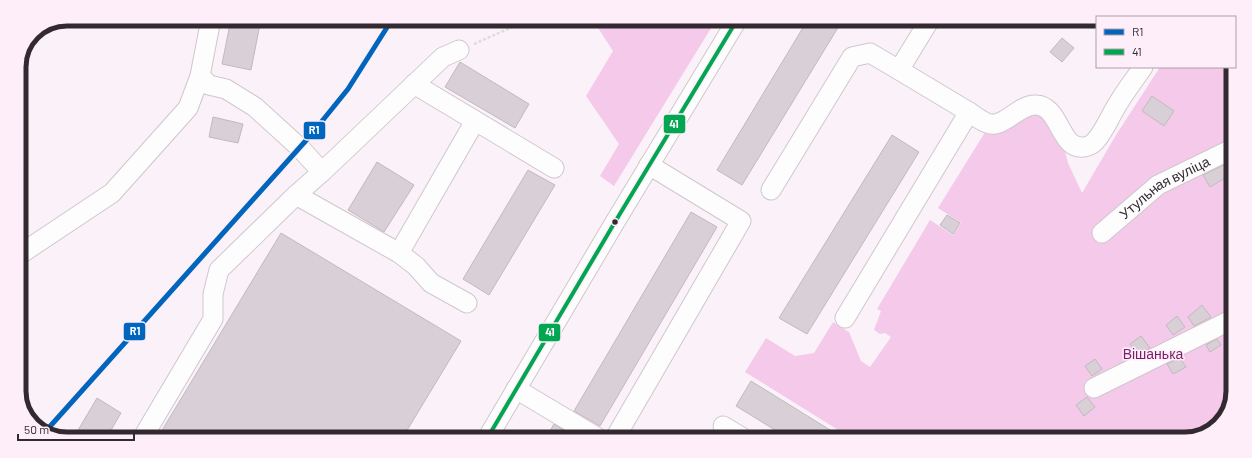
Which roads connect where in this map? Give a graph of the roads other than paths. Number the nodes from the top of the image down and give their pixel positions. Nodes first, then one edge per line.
1 (210, 26) edge
2 (733, 26) edge
3 (926, 26) edge
4 (459, 50) road end
5 (1141, 68) edge
6 (899, 70) junction
7 (200, 76) junction
8 (414, 84) junction
9 (969, 112) junction
10 (475, 121) junction
11 (1226, 152) edge
12 (649, 165) junction
13 (554, 168) dead end
14 (322, 172) junction
15 (771, 190) dead end
16 (296, 195) junction
17 (1102, 233) dead end
18 (26, 250) edge
19 (399, 253) junction
20 (468, 303) dead end
21 (845, 318) dead end
22 (1226, 322) edge
23 (1094, 388) dead end
24 (516, 389) junction
25 (723, 426) dead end
26 (146, 432) edge
27 (491, 432) edge
28 (588, 432) edge
29 (618, 432) edge
30 (733, 432) edge

1 - 7 street
2 - 12 street
3 - 6 street
4 - 8 street
5 - 9 street
6 - 9 street
6 - 15 street
7 - 14 street
7 - 18 street
8 - 10 street
8 - 14 street
9 - 21 street
10 - 13 street
10 - 19 street
11 - 17 street, Утульная вуліца
12 - 24 street
12 - 29 street
14 - 16 street
16 - 19 street
16 - 26 street
19 - 20 street
22 - 23 street
24 - 27 street
24 - 28 street
25 - 30 street

